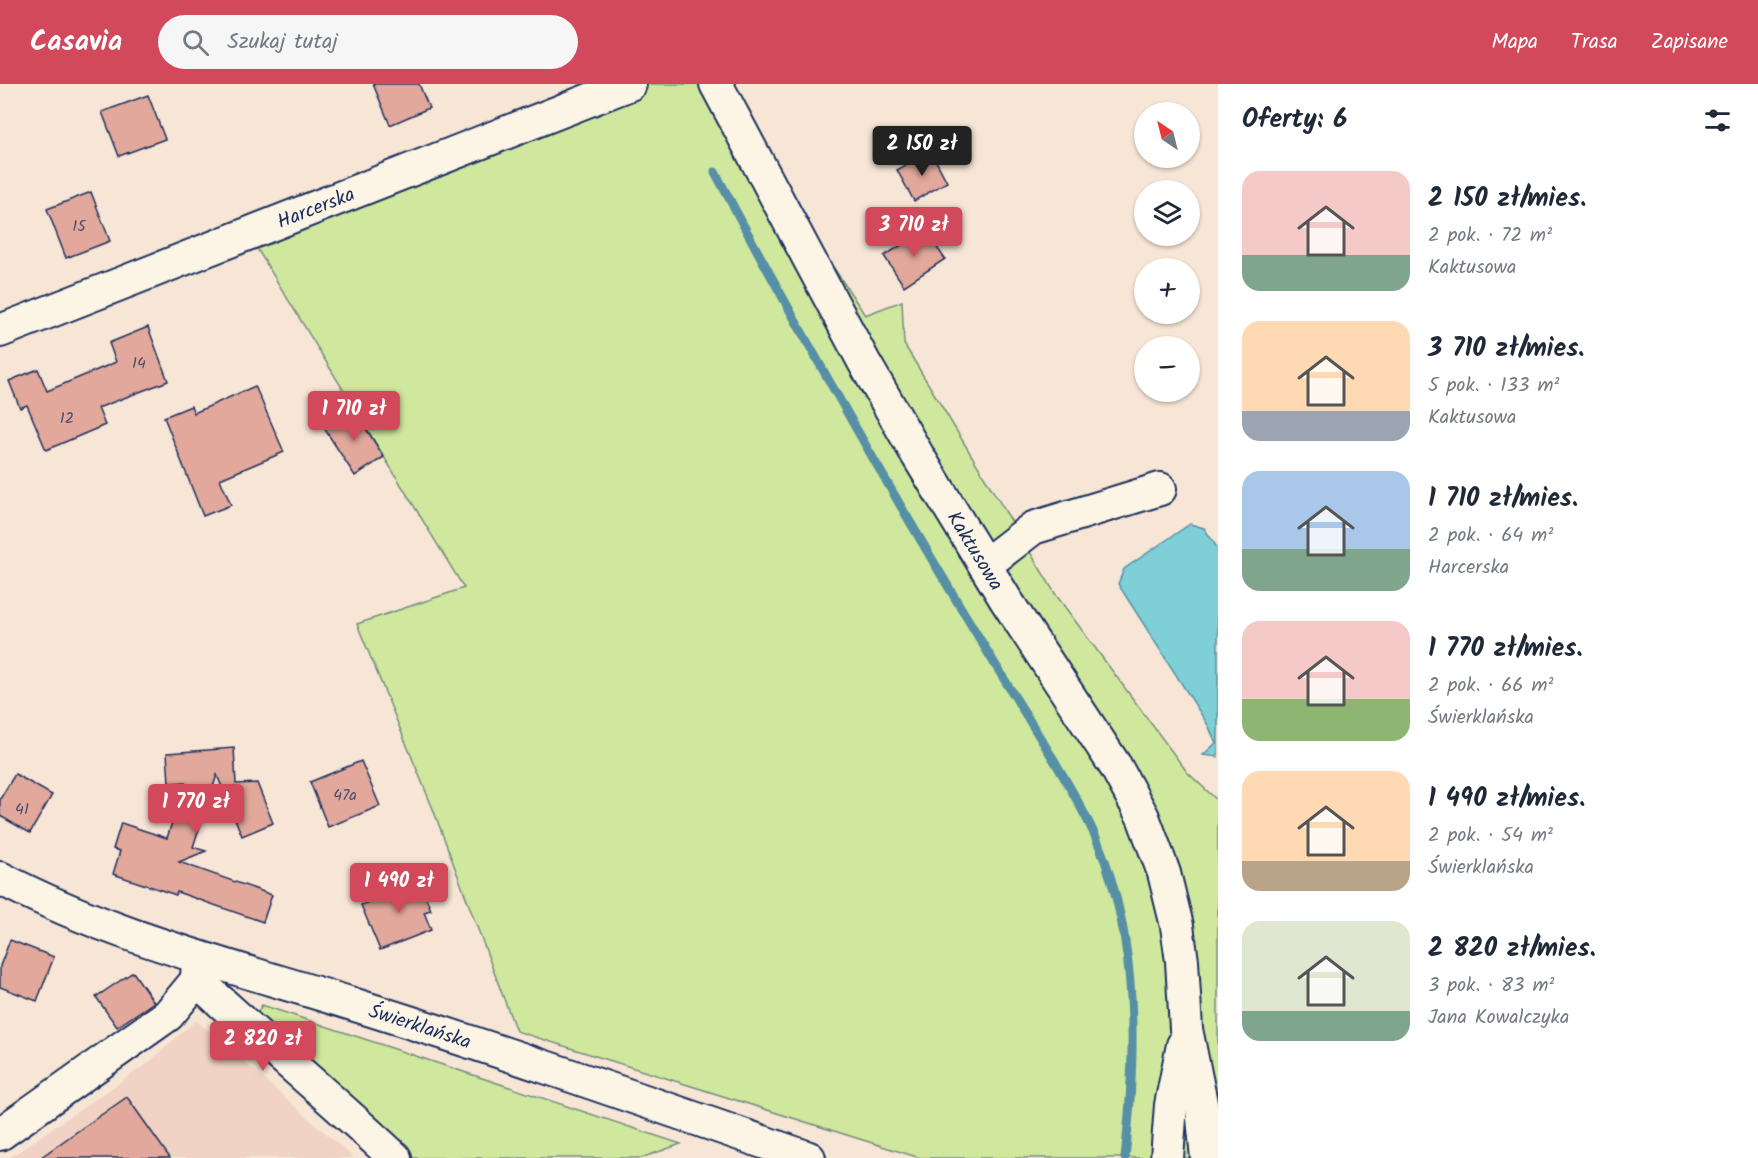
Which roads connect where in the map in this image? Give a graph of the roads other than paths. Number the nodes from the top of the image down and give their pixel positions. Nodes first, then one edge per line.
1 (630, 84) edge
2 (716, 84) edge
3 (0, 331) edge
4 (1160, 489) dead end
5 (985, 565) junction
6 (0, 878) edge
7 (197, 968) junction
8 (1186, 1029) junction
9 (0, 1134) edge
10 (395, 1158) edge
11 (809, 1158) edge
12 (1167, 1158) edge
13 (1207, 1158) edge

1 - 3 street, Harcerska
2 - 5 street, Kaktusowa
4 - 5 street
5 - 8 street, Kaktusowa
6 - 7 street, Świerklańska
7 - 9 street
7 - 10 street
7 - 11 street, Świerklańska
8 - 12 street, Kaktusowa
8 - 13 street, Kaktusowa

